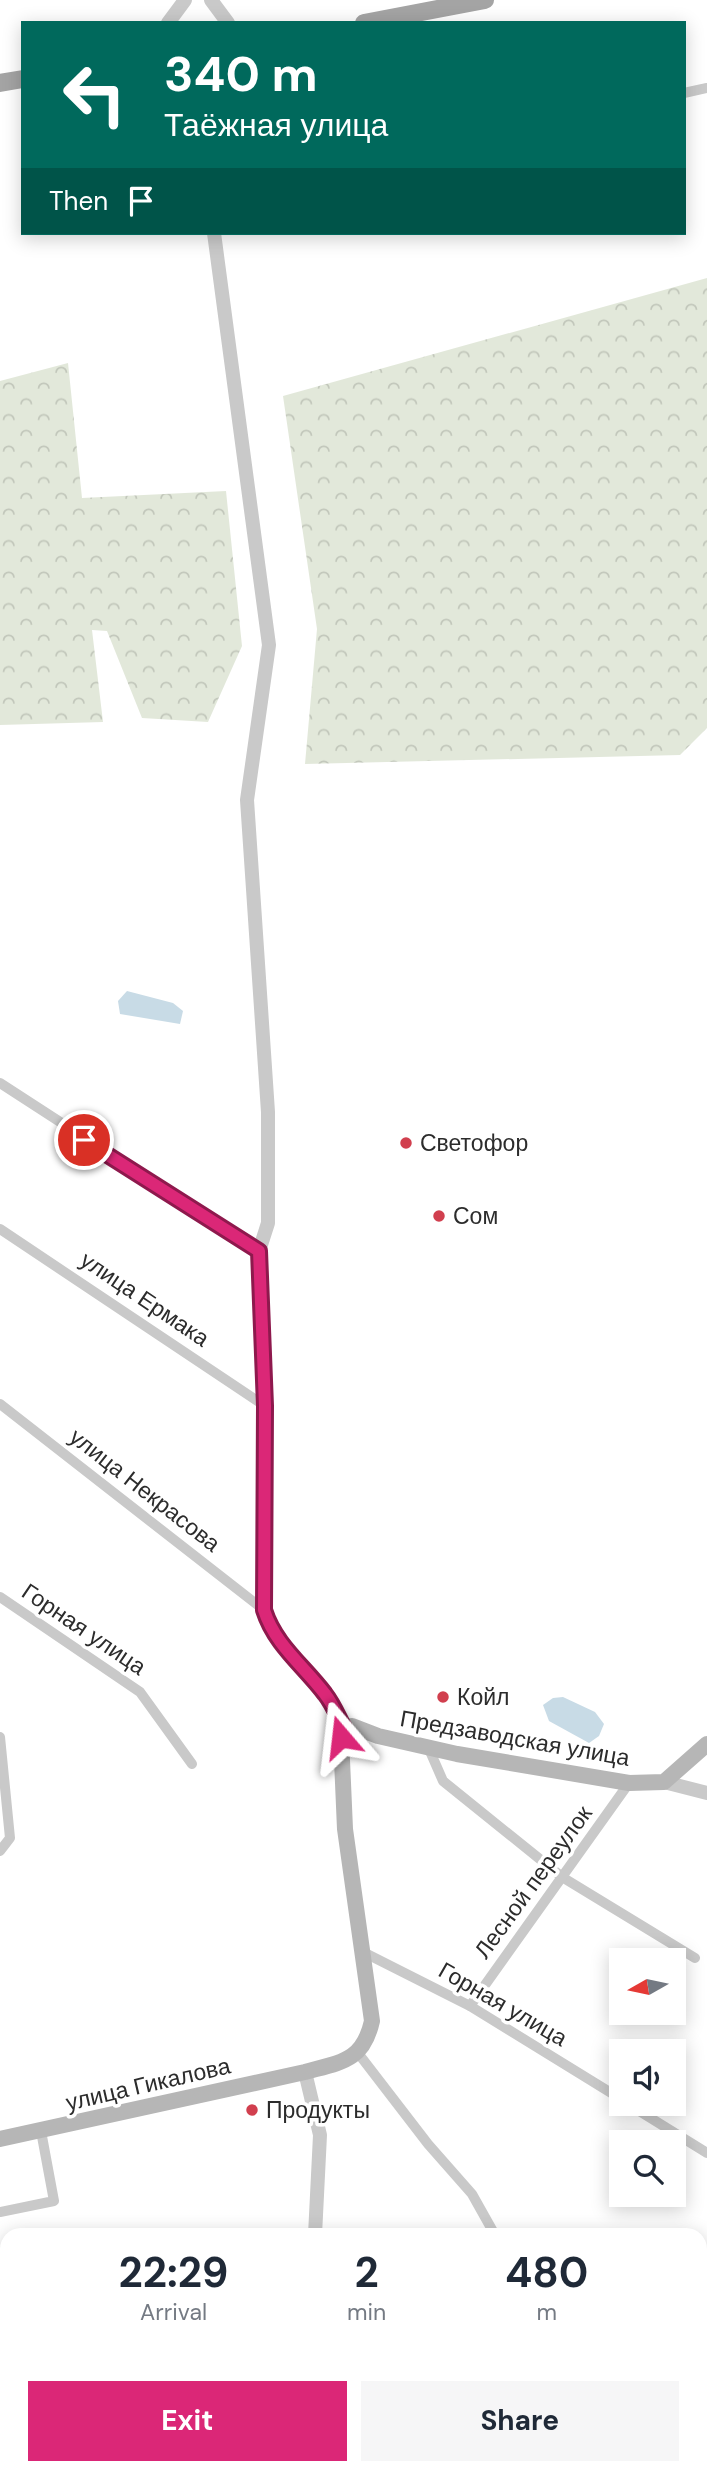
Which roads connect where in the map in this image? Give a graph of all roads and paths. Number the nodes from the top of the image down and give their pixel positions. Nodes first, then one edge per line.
1 (185, 0) edge
2 (211, 0) edge
3 (485, 0) edge
4 (169, 21) edge
5 (227, 21) edge
6 (374, 21) edge
7 (21, 79) edge
8 (0, 83) edge
9 (707, 88) edge
10 (686, 93) edge
11 (214, 235) edge
12 (0, 1083) edge
13 (0, 1228) edge
14 (259, 1251) junction
15 (0, 1404) edge
16 (265, 1406) junction
17 (0, 1597) edge
18 (264, 1610) junction
19 (344, 1728) junction
20 (0, 1737) edge
21 (707, 1744) edge
22 (429, 1749) junction
23 (192, 1764) dead end
24 (664, 1782) junction
25 (629, 1783) junction
26 (707, 1793) edge
27 (0, 1851) edge
28 (562, 1877) junction
29 (361, 1951) junction
30 (695, 1958) dead end
31 (470, 2006) junction
32 (358, 2053) junction
33 (305, 2072) junction
34 (609, 2092) edge
35 (647, 2116) edge
36 (41, 2131) junction
37 (1, 2136) edge
38 (707, 2153) edge
39 (0, 2213) edge
40 (315, 2228) edge
41 (491, 2228) edge

1 - 4 street
2 - 5 street
3 - 6 main road
7 - 8 main road
9 - 10 street
11 - 14 street
12 - 14 street
13 - 16 street, улица Ермака
14 - 16 street
15 - 18 street, улица Некрасова
16 - 18 street
17 - 23 street, Горная улица
18 - 19 street
19 - 22 main road, Предзаводская улица
19 - 29 main road
20 - 27 street
21 - 24 main road
22 - 25 main road, Предзаводская улица
22 - 28 street
24 - 25 main road, Предзаводская улица
24 - 26 street
25 - 28 street, Лесной переулок
28 - 30 street
28 - 31 street, Лесной переулок
29 - 31 street, Горная улица
29 - 32 main road
31 - 34 street, Горная улица
32 - 33 main road, улица Гикалова
32 - 41 street
33 - 36 main road, улица Гикалова
33 - 40 street
35 - 38 street
36 - 37 main road, улица Гикалова
36 - 39 street

